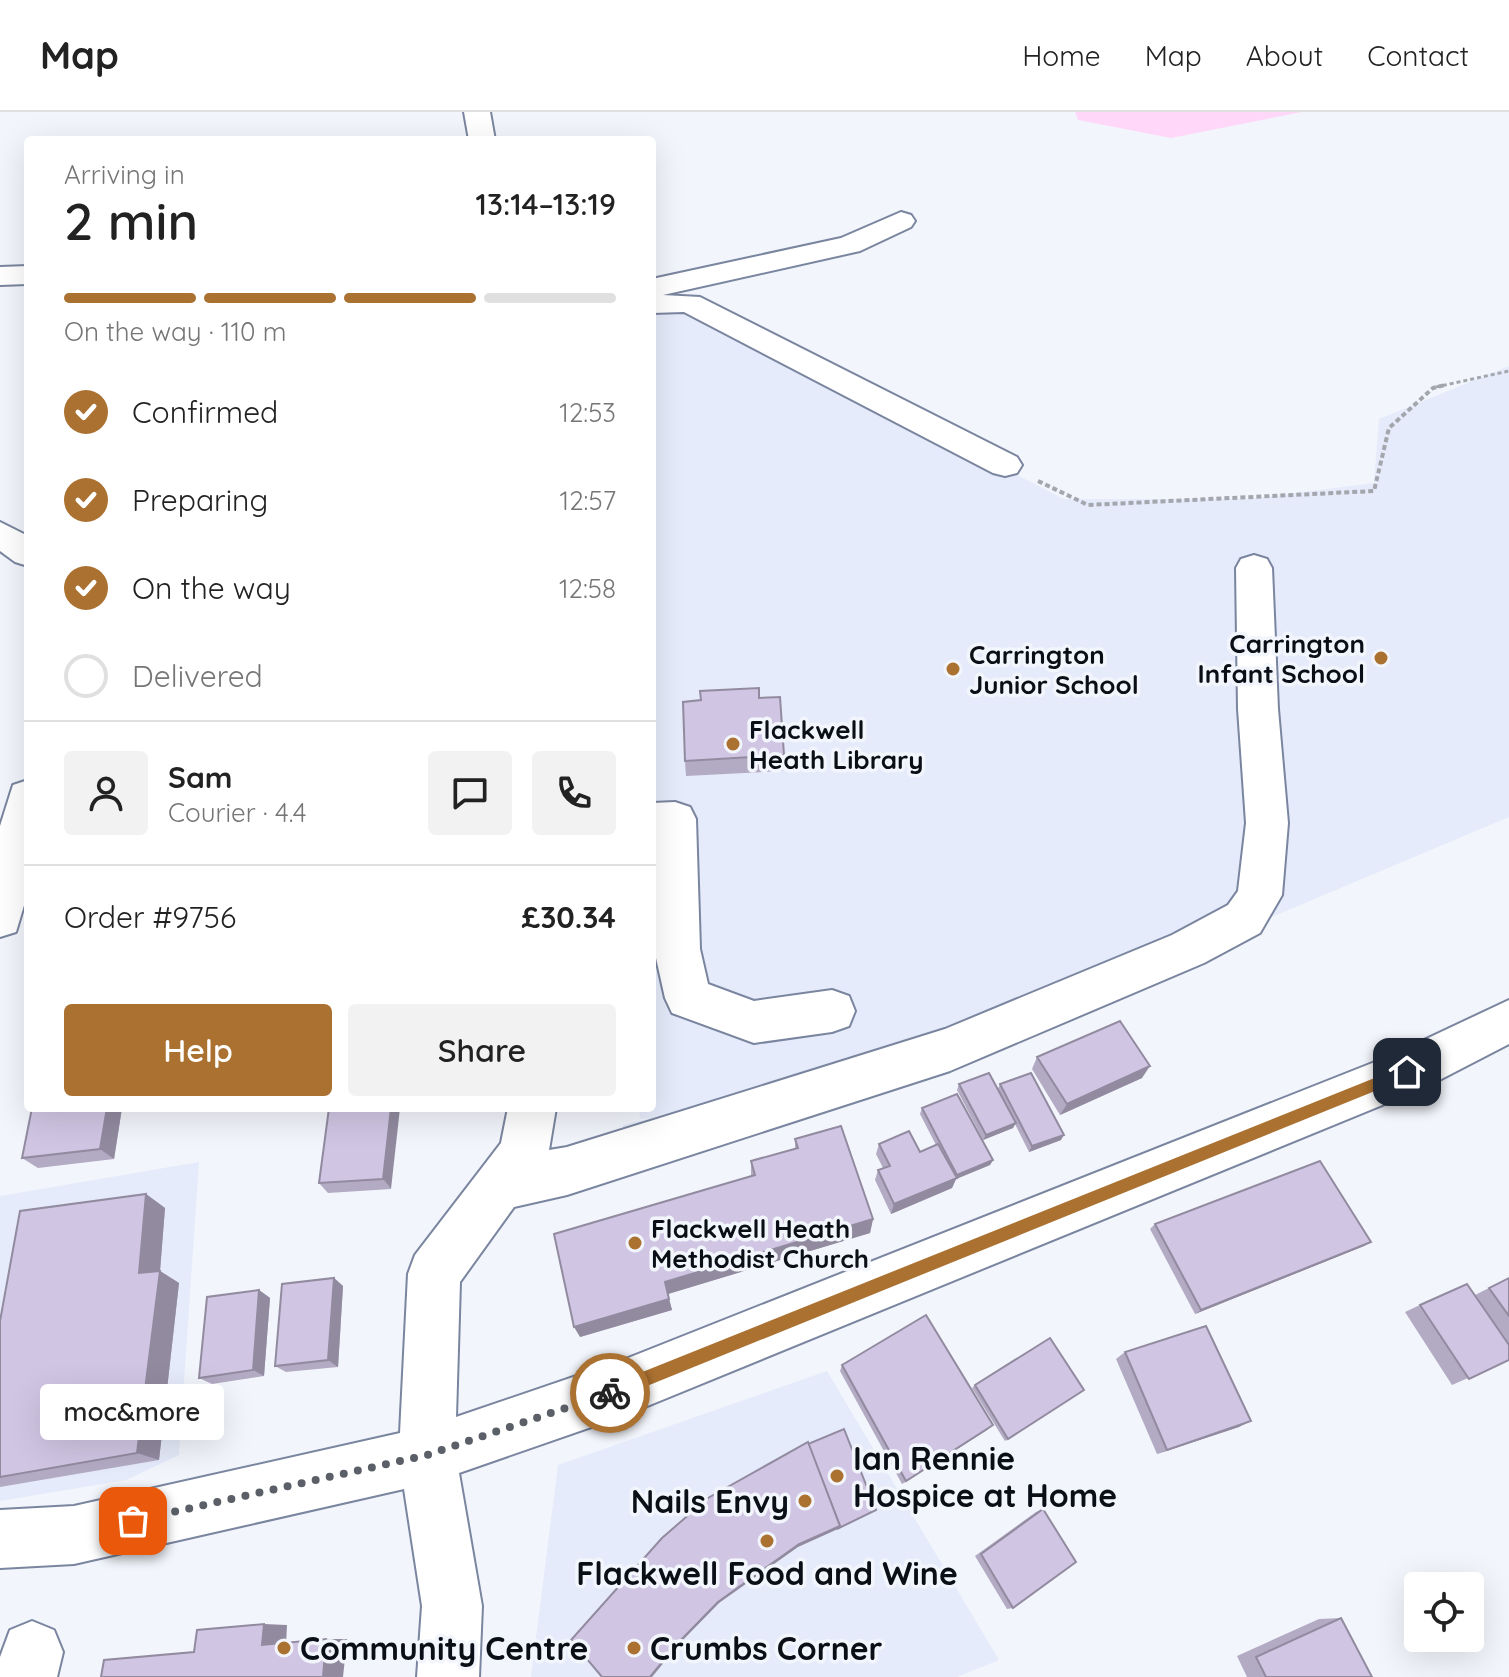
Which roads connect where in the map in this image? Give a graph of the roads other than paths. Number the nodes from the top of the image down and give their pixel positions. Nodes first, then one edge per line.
1 (477, 112) edge
2 (481, 136) edge
3 (901, 221) dead end
4 (24, 275) edge
5 (0, 276) edge
6 (656, 287) edge
7 (656, 304) edge
8 (1005, 465) road end
9 (0, 534) edge
10 (24, 550) edge
11 (1254, 568) dead end
12 (24, 814) edge
13 (656, 820) edge
14 (2, 905) edge
15 (832, 1011) dead end
16 (1509, 1021) edge
17 (531, 1112) edge
18 (500, 1186) junction
19 (427, 1455) junction
20 (0, 1539) edge
21 (448, 1677) edge

1 - 2 street
3 - 6 street
4 - 5 street
7 - 8 street
9 - 10 street
11 - 18 street
12 - 14 street
13 - 15 street
16 - 19 street
17 - 18 street
18 - 19 street
19 - 20 street
19 - 21 street

